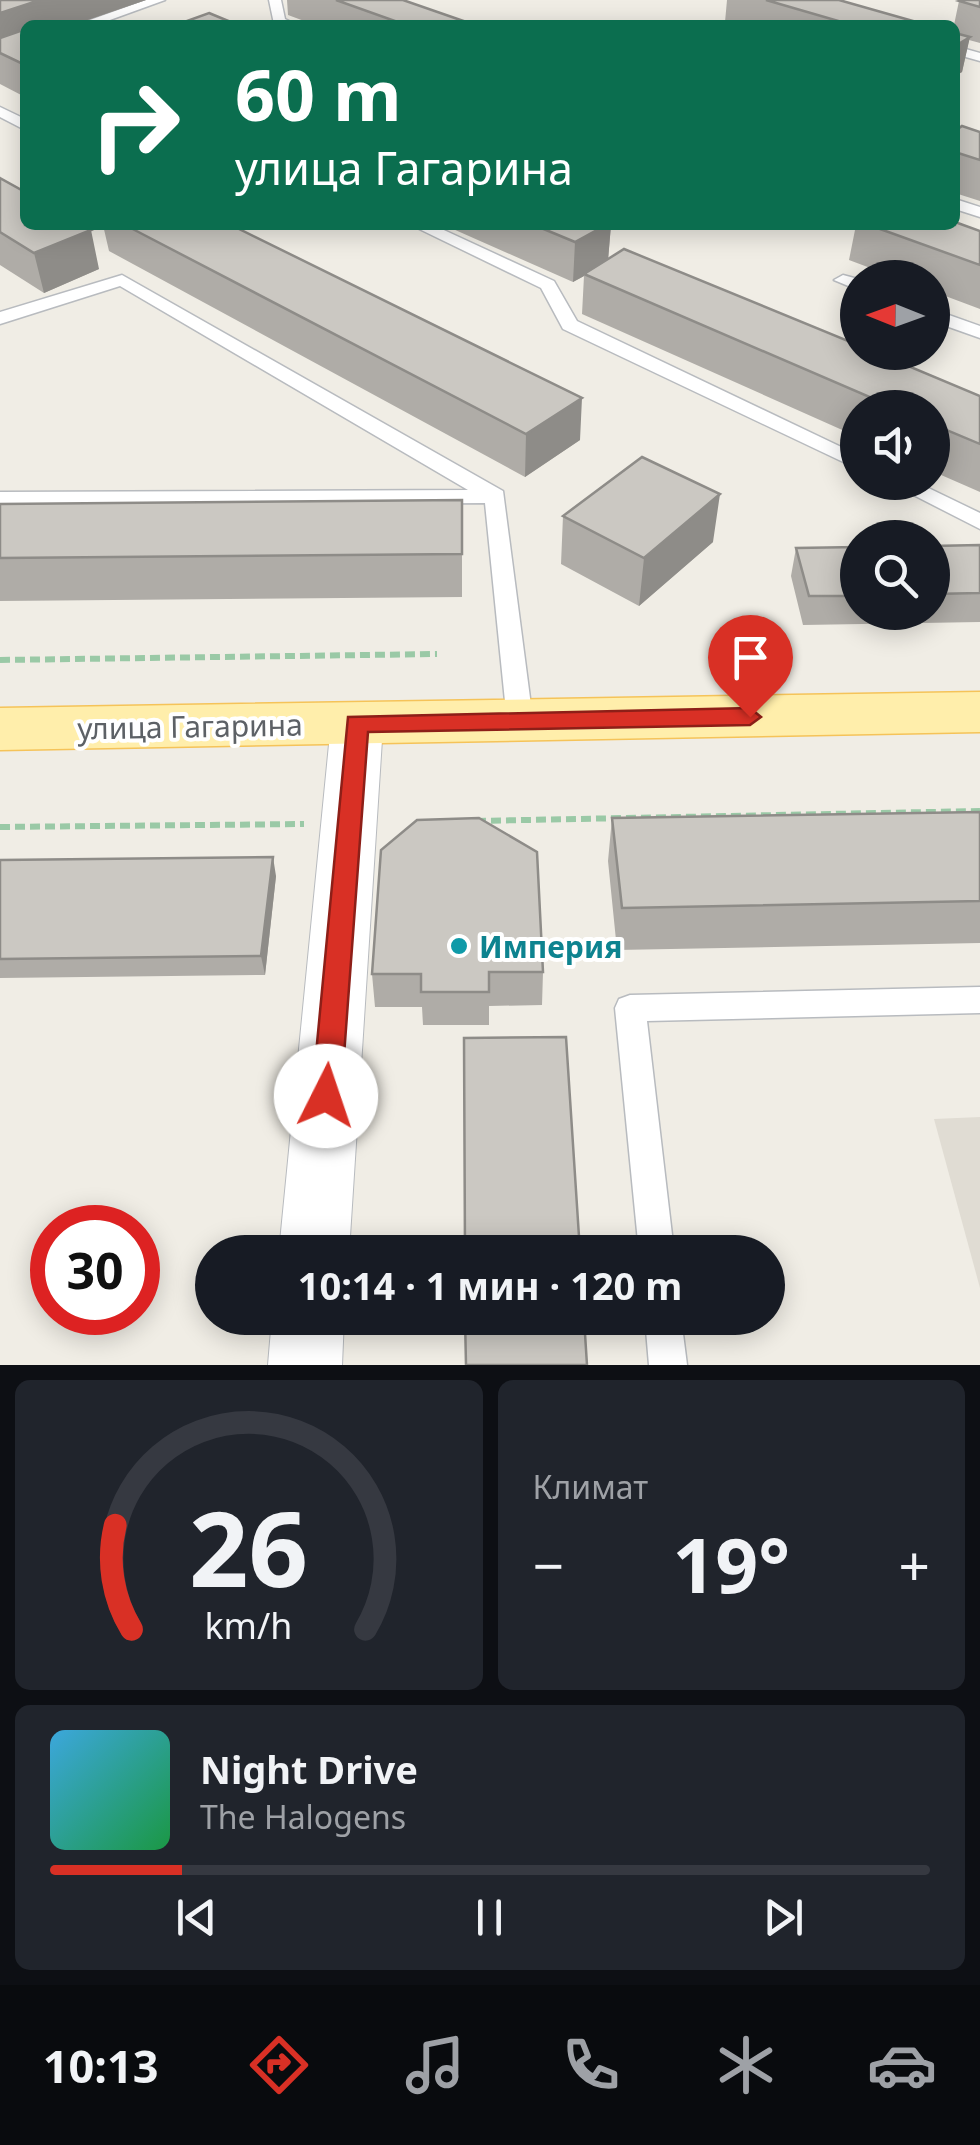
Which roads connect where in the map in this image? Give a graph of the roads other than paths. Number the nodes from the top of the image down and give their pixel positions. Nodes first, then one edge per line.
1 (158, 0) edge
2 (98, 20) edge
3 (430, 230) edge
4 (6, 309) edge
5 (950, 321) edge
6 (980, 332) edge
7 (840, 454) edge
8 (495, 496) junction
9 (0, 499) edge
10 (935, 500) edge
11 (980, 522) edge
12 (980, 712) edge
13 (520, 721) junction
14 (357, 724) junction
15 (0, 730) edge
16 (980, 1000) edge
17 (315, 1235) edge
18 (654, 1235) edge
19 (307, 1335) edge
20 (665, 1335) edge
21 (304, 1365) edge
22 (668, 1365) edge

1 - 2 lane
3 - 7 lane
4 - 8 lane
5 - 6 lane
8 - 9 lane
8 - 13 lane
10 - 11 lane
12 - 13 main road, улица Гагарина
13 - 14 main road, улица Гагарина
14 - 15 main road, улица Гагарина
14 - 17 street
16 - 18 lane
19 - 21 street
20 - 22 lane

